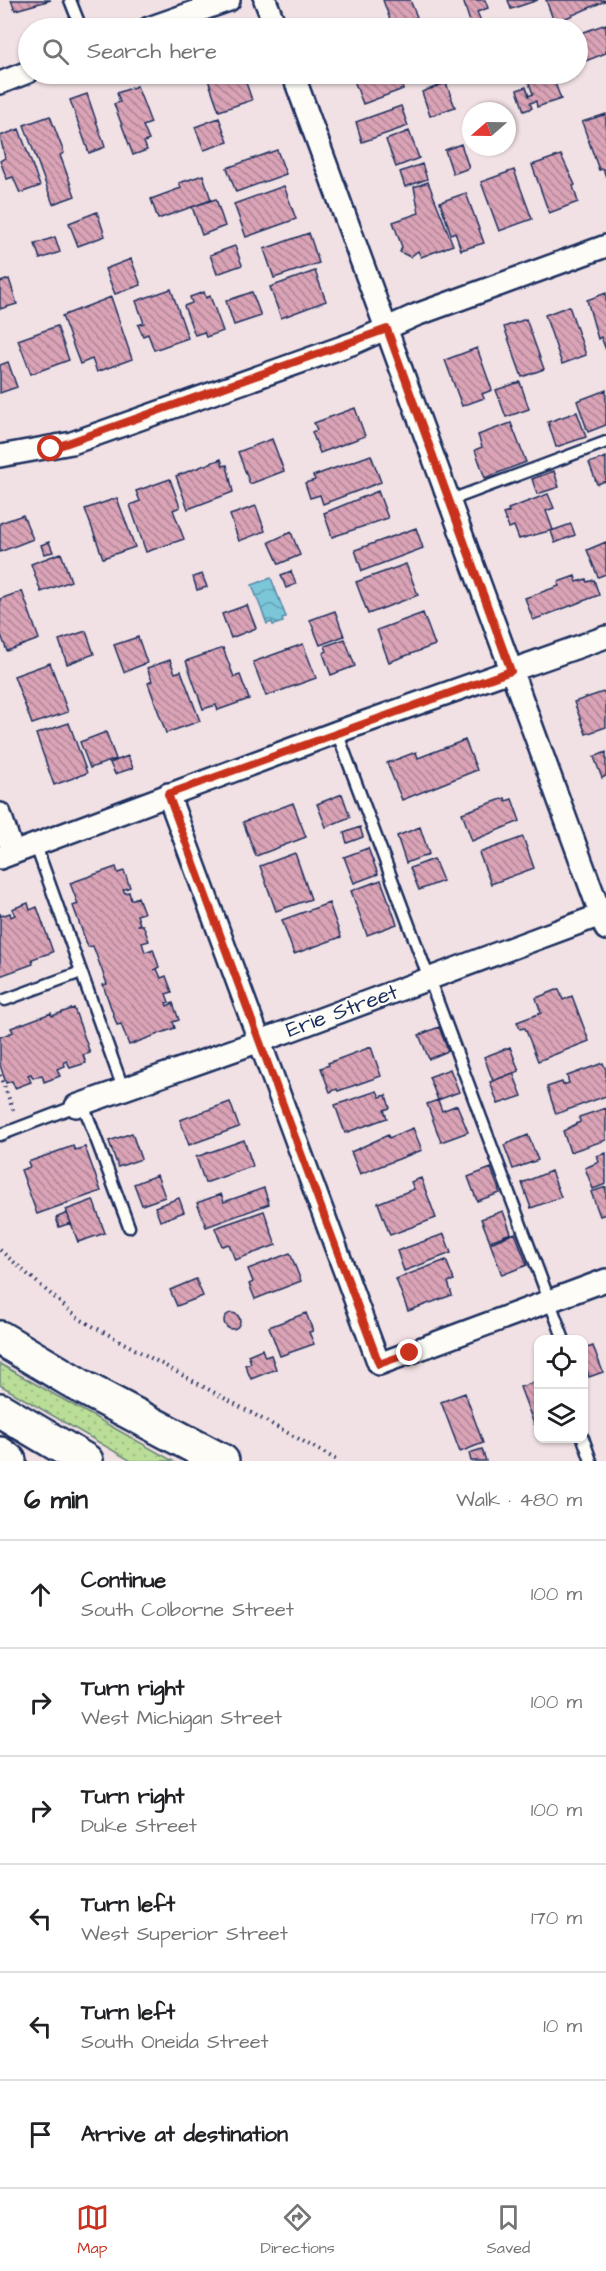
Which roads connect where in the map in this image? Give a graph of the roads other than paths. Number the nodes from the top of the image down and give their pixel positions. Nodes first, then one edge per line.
1 (70, 0) edge
2 (229, 0) edge
3 (265, 0) edge
4 (77, 18) edge
5 (178, 18) edge
6 (272, 18) edge
7 (18, 76) edge
8 (0, 83) edge
9 (296, 84) edge
10 (606, 246) edge
11 (387, 329) junction
12 (606, 442) edge
13 (0, 456) edge
14 (448, 501) junction
15 (606, 637) edge
16 (511, 671) junction
17 (337, 732) junction
18 (168, 794) junction
19 (0, 813) edge
20 (36, 846) junction
21 (7, 855) edge
22 (604, 919) edge
23 (81, 972) junction
24 (430, 978) junction
25 (5, 1000) dead end
26 (259, 1042) junction
27 (124, 1091) junction
28 (80, 1105) junction
29 (0, 1135) edge
30 (129, 1227) dead end
31 (606, 1280) edge
32 (551, 1300) junction
33 (562, 1335) edge
34 (0, 1338) edge
35 (0, 1410) edge
36 (585, 1443) edge
37 (0, 1454) edge
38 (9, 1461) edge
39 (86, 1461) edge
40 (222, 1461) edge
41 (591, 1461) edge

1 - 4 lane
2 - 5 street
3 - 6 street
7 - 8 street
9 - 11 street
10 - 11 street
11 - 13 street
11 - 14 street
12 - 14 lane
14 - 16 street
15 - 16 street
16 - 17 street
16 - 22 street
17 - 18 street
17 - 24 lane
18 - 20 street
18 - 26 street
19 - 21 street
20 - 21 street
20 - 23 lane
22 - 24 street, Erie Street
23 - 25 lane
23 - 27 lane
24 - 26 street, Erie Street
24 - 32 lane
26 - 27 street, Erie Street
26 - 32 street
27 - 28 street, Erie Street
28 - 29 lane
28 - 30 lane
31 - 32 street
32 - 33 lane
34 - 40 highway
35 - 39 highway
36 - 41 lane
37 - 38 highway

